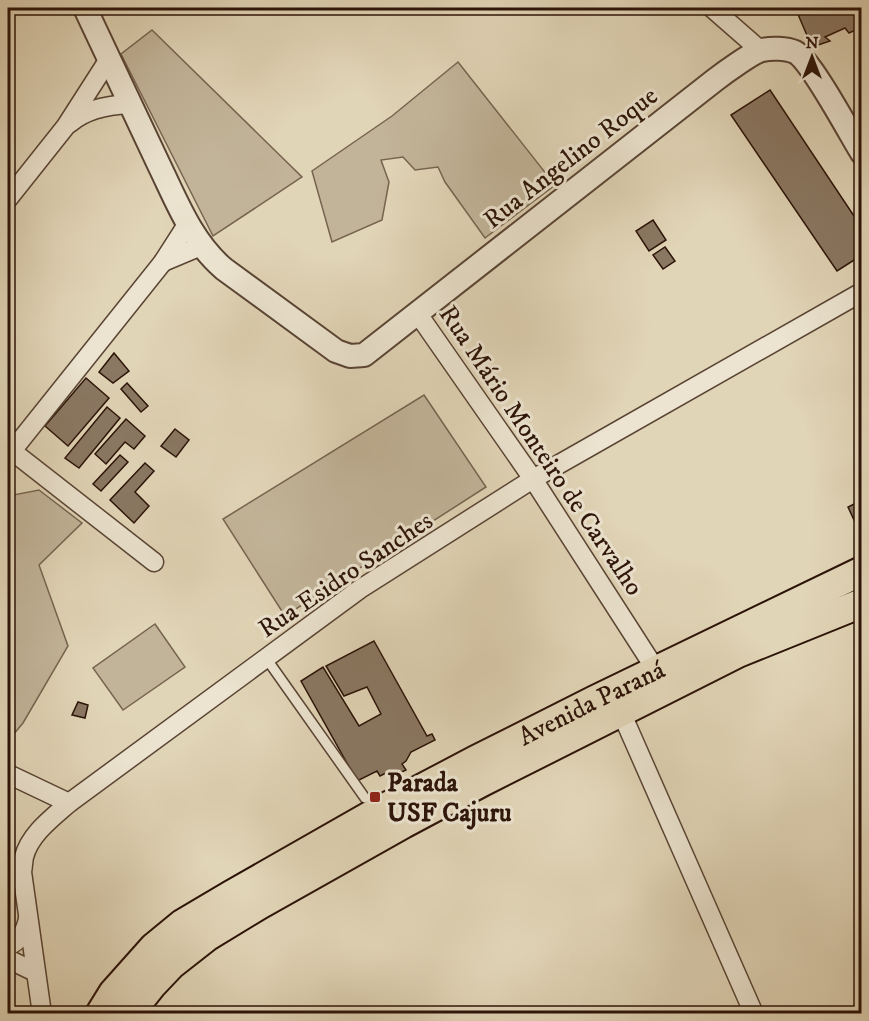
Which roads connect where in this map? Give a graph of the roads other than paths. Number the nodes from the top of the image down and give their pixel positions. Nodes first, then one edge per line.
1 (85, 8) edge
2 (712, 8) edge
3 (760, 50) junction
4 (109, 59) junction
5 (129, 104) junction
6 (66, 126) junction
7 (861, 153) edge
8 (8, 199) edge
9 (188, 223) junction
10 (201, 246) junction
11 (163, 262) junction
12 (861, 292) edge
13 (418, 314) junction
14 (10, 453) edge
15 (533, 479) junction
16 (154, 562) dead end
17 (861, 571) edge
18 (861, 603) edge
19 (266, 658) junction
20 (656, 670) junction
21 (621, 712) junction
22 (8, 774) edge
23 (365, 798) dead end
24 (69, 803) junction
25 (28, 917) junction
26 (8, 946) edge
27 (8, 959) edge
28 (35, 972) junction
29 (42, 1014) edge
30 (100, 1014) edge
31 (129, 1014) edge
32 (754, 1014) edge

1 - 4 street, Rua Mário Monteiro de Carvalho
2 - 3 street
3 - 7 street
3 - 13 street, Rua Angelino Roque
4 - 5 street, Rua Mário Monteiro de Carvalho
4 - 6 street
5 - 6 street
5 - 9 street, Rua Mário Monteiro de Carvalho
6 - 8 street
9 - 10 street, Rua Mário Monteiro de Carvalho
9 - 11 street
10 - 11 street
10 - 13 street, Rua Mário Monteiro de Carvalho
11 - 14 street
12 - 15 street, Rua Esidro Sanches
13 - 15 street, Rua Mário Monteiro de Carvalho
14 - 16 street
15 - 19 street, Rua Esidro Sanches
15 - 20 street, Rua Mário Monteiro de Carvalho
17 - 20 main road, Avenida Paraná
18 - 21 main road, Avenida Paraná
19 - 23 lane
19 - 24 street, Rua Esidro Sanches
20 - 30 main road, Avenida Paraná
21 - 31 main road, Avenida Paraná
21 - 32 street
22 - 24 street
24 - 25 street, Rua Esidro Sanches
25 - 26 street
25 - 28 street, Rua Esidro Sanches
27 - 28 street
28 - 29 street, Rua Esidro Sanches

